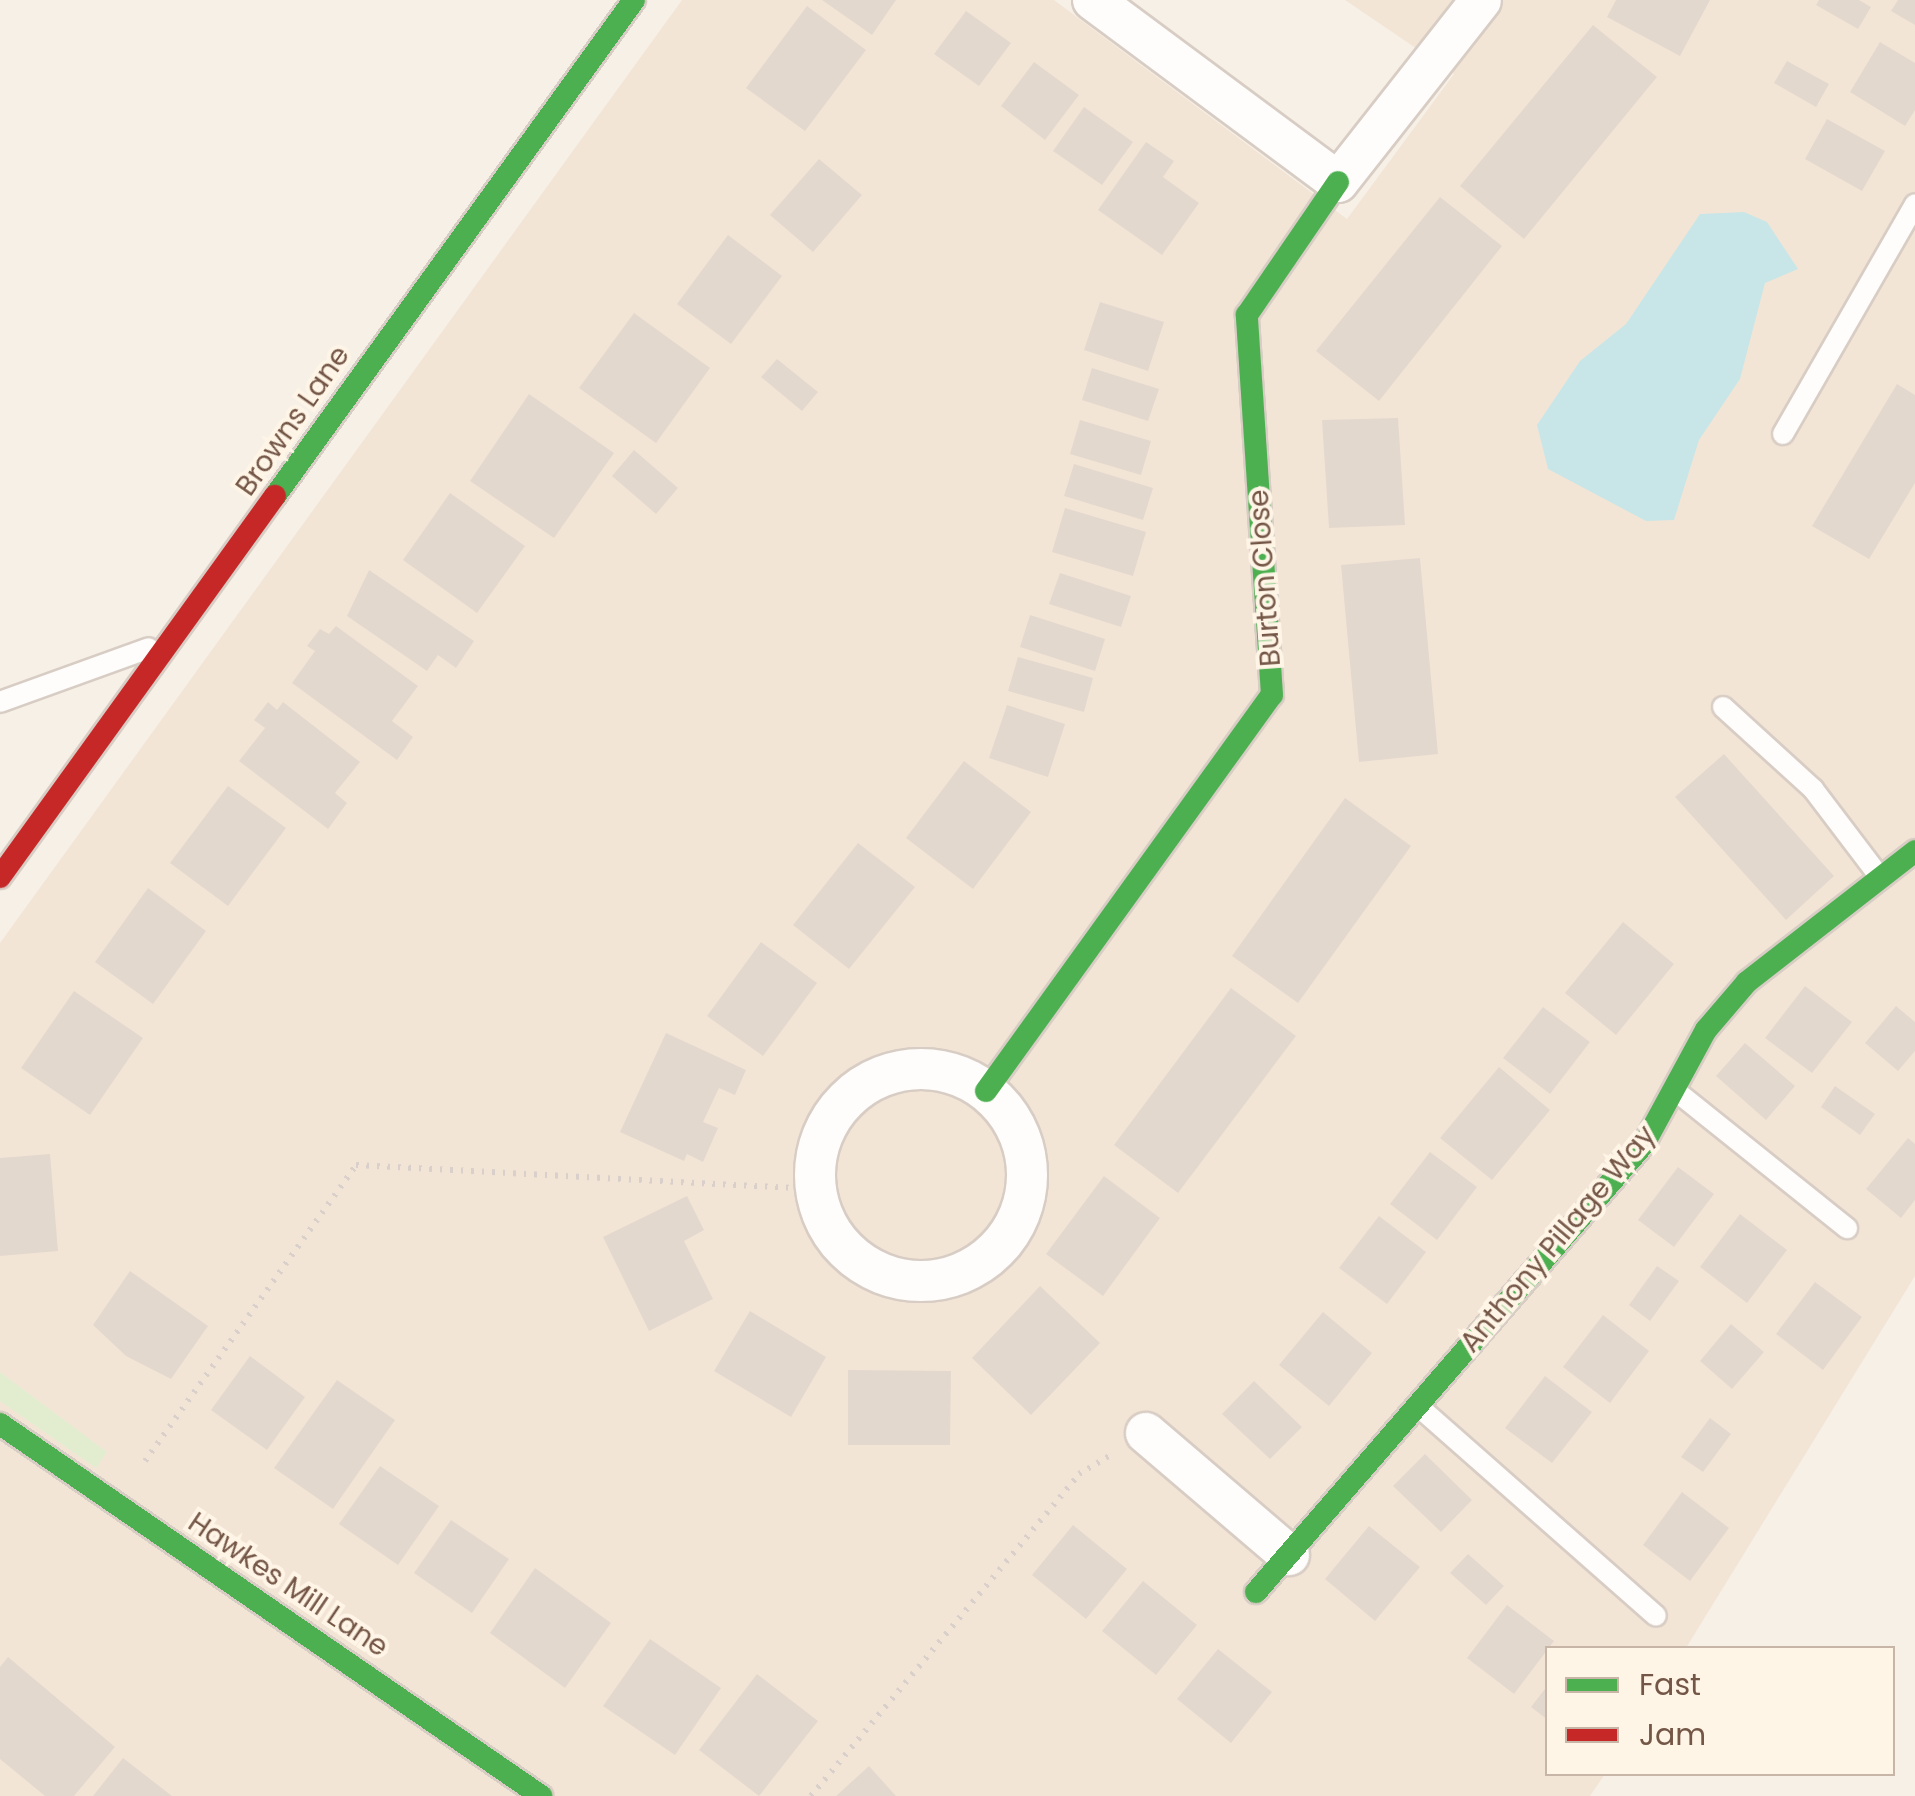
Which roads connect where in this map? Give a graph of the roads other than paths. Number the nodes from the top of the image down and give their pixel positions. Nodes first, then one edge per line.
1 (634, 0) edge
2 (1093, 0) edge
3 (1481, 0) edge
4 (1338, 182) junction
5 (1915, 204) edge
6 (1783, 434) dead end
7 (176, 638) junction
8 (0, 702) edge
9 (1723, 707) dead end
10 (32, 839) junction
11 (0, 844) edge
12 (1915, 850) edge
13 (1878, 876) junction
14 (0, 877) edge
15 (1674, 1090) junction
16 (986, 1091) junction
17 (1848, 1228) dead end
18 (1418, 1406) junction
19 (0, 1424) edge
20 (1146, 1433) road end
21 (1289, 1554) junction
22 (1256, 1592) dead end
23 (1656, 1616) dead end
24 (542, 1796) edge

1 - 7 street, Browns Lane
2 - 4 street
3 - 4 street, Burton Close
4 - 16 street, Burton Close
5 - 6 lane
7 - 8 lane
7 - 10 street, Browns Lane
9 - 13 lane
10 - 11 lane
10 - 14 street, Browns Lane
12 - 13 street, Anthony Pillage Way
13 - 15 street, Anthony Pillage Way
15 - 17 lane
15 - 18 street, Anthony Pillage Way
16 - 16 street
18 - 21 street, Anthony Pillage Way
18 - 23 lane
19 - 24 street, Hawkes Mill Lane
20 - 21 street
21 - 22 street, Anthony Pillage Way

